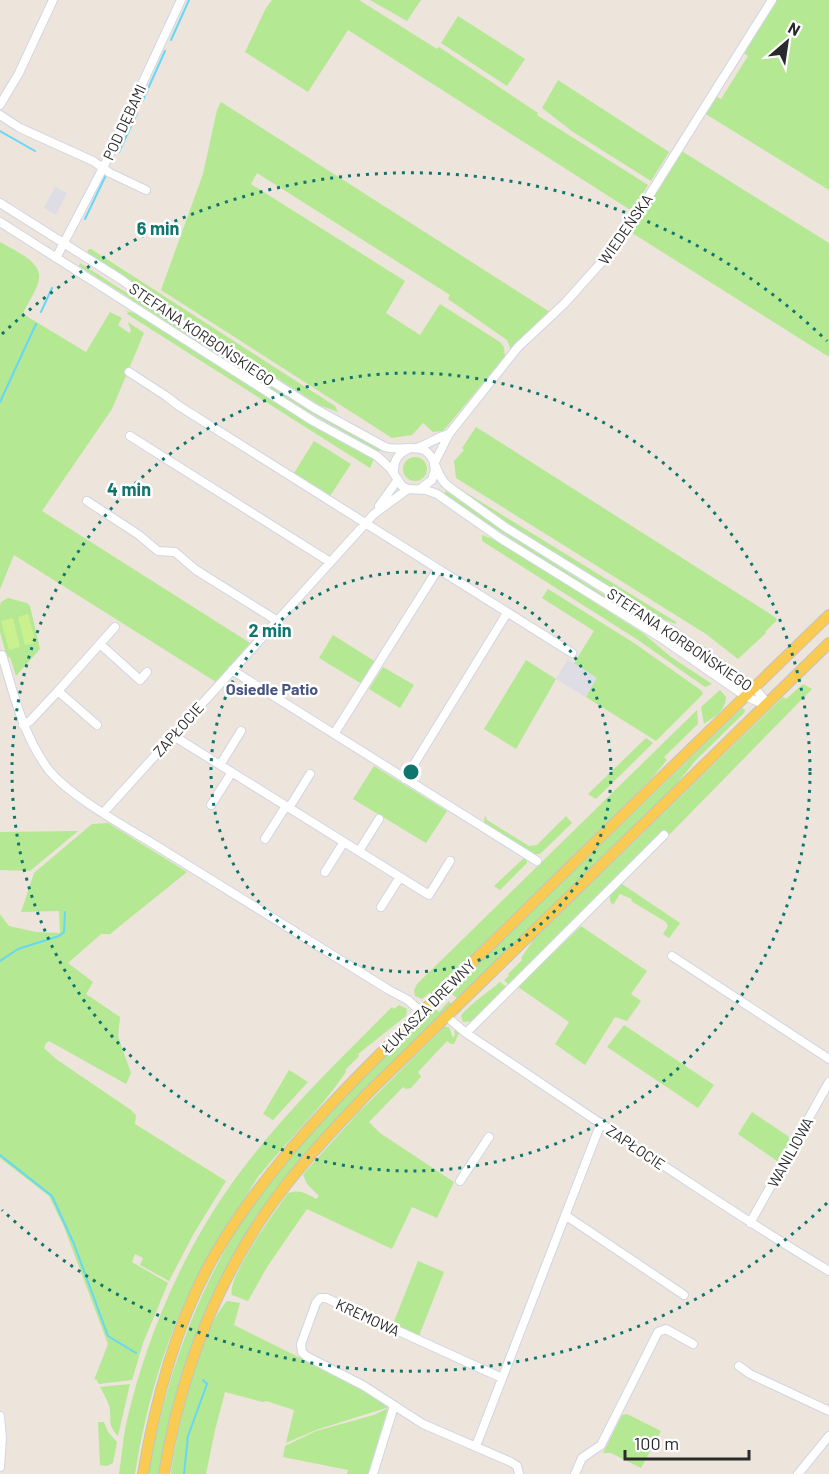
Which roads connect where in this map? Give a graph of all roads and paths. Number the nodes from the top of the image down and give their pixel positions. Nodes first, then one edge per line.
1 (53, 0) edge
2 (181, 0) edge
3 (772, 0) edge
4 (0, 105) edge
5 (0, 115) edge
6 (102, 168) junction
7 (146, 190) dead end
8 (0, 203) edge
9 (0, 222) edge
10 (64, 243) junction
11 (56, 258) junction
12 (129, 372) dead end
13 (449, 434) junction
14 (130, 436) dead end
15 (414, 448) junction
16 (435, 464) junction
17 (395, 477) junction
18 (408, 489) junction
19 (418, 490) junction
20 (87, 501) dead end
21 (374, 514) junction
22 (364, 524) junction
23 (330, 562) junction
24 (438, 569) junction
25 (507, 613) junction
26 (829, 615) edge
27 (276, 620) junction
28 (115, 627) dead end
29 (100, 644) junction
30 (829, 644) edge
31 (572, 653) dead end
32 (2, 655) dead end
33 (232, 670) junction
34 (147, 672) dead end
35 (754, 687) junction
36 (58, 691) junction
37 (745, 696) junction
38 (767, 703) junction
39 (23, 725) junction
40 (97, 725) dead end
41 (241, 730) dead end
42 (334, 734) junction
43 (172, 735) junction
44 (220, 765) junction
45 (232, 772) junction
46 (310, 774) dead end
47 (405, 778) junction
48 (211, 805) dead end
49 (288, 807) junction
50 (104, 812) junction
51 (379, 819) dead end
52 (664, 835) dead end
53 (265, 839) dead end
54 (344, 842) junction
55 (359, 851) junction
56 (450, 861) dead end
57 (537, 861) dead end
58 (325, 872) dead end
59 (400, 877) junction
60 (381, 907) dead end
61 (672, 956) dead end
62 (421, 1012) junction
63 (447, 1017) junction
64 (466, 1033) junction
65 (829, 1059) edge
66 (829, 1082) edge
67 (601, 1124) junction
68 (489, 1137) dead end
69 (460, 1181) dead end
70 (565, 1215) junction
71 (750, 1223) junction
72 (829, 1271) edge
73 (684, 1295) dead end
74 (693, 1344) dead end
75 (738, 1366) dead end
76 (502, 1378) junction
77 (394, 1406) junction
78 (829, 1411) edge
79 (0, 1416) edge
80 (829, 1436) edge
81 (476, 1446) junction
82 (0, 1467) edge
83 (144, 1474) edge
84 (164, 1474) edge
85 (373, 1474) edge
86 (519, 1474) edge
87 (575, 1474) edge
88 (798, 1474) edge

1 - 4 street
2 - 6 street, POD DĘBAMI
3 - 13 street, WIEDEŃSKA
5 - 6 street
6 - 7 street
6 - 10 street, POD DĘBAMI
8 - 10 street, STEFANA KORBOŃSKIEGO
9 - 11 street, STEFANA KORBOŃSKIEGO
10 - 11 street, POD DĘBAMI
10 - 15 street, STEFANA KORBOŃSKIEGO
11 - 17 street, STEFANA KORBOŃSKIEGO
12 - 22 street
13 - 15 street, WIEDEŃSKA
13 - 16 street, WIEDEŃSKA
14 - 23 street
15 - 16 street, STEFANA KORBOŃSKIEGO
15 - 17 street
16 - 19 street
16 - 35 street, STEFANA KORBOŃSKIEGO
17 - 18 street, STEFANA KORBOŃSKIEGO
17 - 21 street, ZAPŁOCIE
18 - 19 street, STEFANA KORBOŃSKIEGO
18 - 21 street, ZAPŁOCIE
19 - 37 street, STEFANA KORBOŃSKIEGO
20 - 27 street
21 - 22 street, ZAPŁOCIE
22 - 23 street, ZAPŁOCIE
22 - 24 street
23 - 27 street, ZAPŁOCIE
24 - 25 street
24 - 42 street
25 - 31 street
25 - 47 street
26 - 35 main road, ŁUKASZA DREWNY
27 - 33 street, ZAPŁOCIE
28 - 29 street
29 - 34 street
29 - 36 street
30 - 38 main road, ŁUKASZA DREWNY
32 - 39 street
33 - 42 street
33 - 43 street, ZAPŁOCIE
35 - 37 main road, ŁUKASZA DREWNY
35 - 38 street, STEFANA KORBOŃSKIEGO
36 - 39 street
36 - 40 street
37 - 38 street, STEFANA KORBOŃSKIEGO
37 - 62 main road, ŁUKASZA DREWNY
38 - 63 main road, ŁUKASZA DREWNY
39 - 50 street
41 - 44 street
42 - 47 street
43 - 44 street
43 - 50 street, ZAPŁOCIE
44 - 45 street
45 - 48 street
45 - 49 street
46 - 49 street
47 - 57 street
49 - 53 street
49 - 54 street
50 - 62 street
51 - 55 street
52 - 64 street
54 - 55 street
54 - 58 street
55 - 59 street
56 - 59 street
59 - 60 street
61 - 65 street
62 - 83 main road, ŁUKASZA DREWNY
63 - 64 street, ZAPŁOCIE
63 - 84 main road, ŁUKASZA DREWNY
64 - 67 street, ZAPŁOCIE
66 - 71 street, WANILIOWA
67 - 70 street
67 - 71 street, ZAPŁOCIE
68 - 69 street
70 - 73 street
70 - 76 street
71 - 72 street, ZAPŁOCIE
74 - 87 street
75 - 78 street
76 - 77 street, KREMOWA
76 - 81 street
77 - 81 street, KREMOWA
77 - 85 street
79 - 82 street
80 - 88 street
81 - 86 street, KREMOWA

